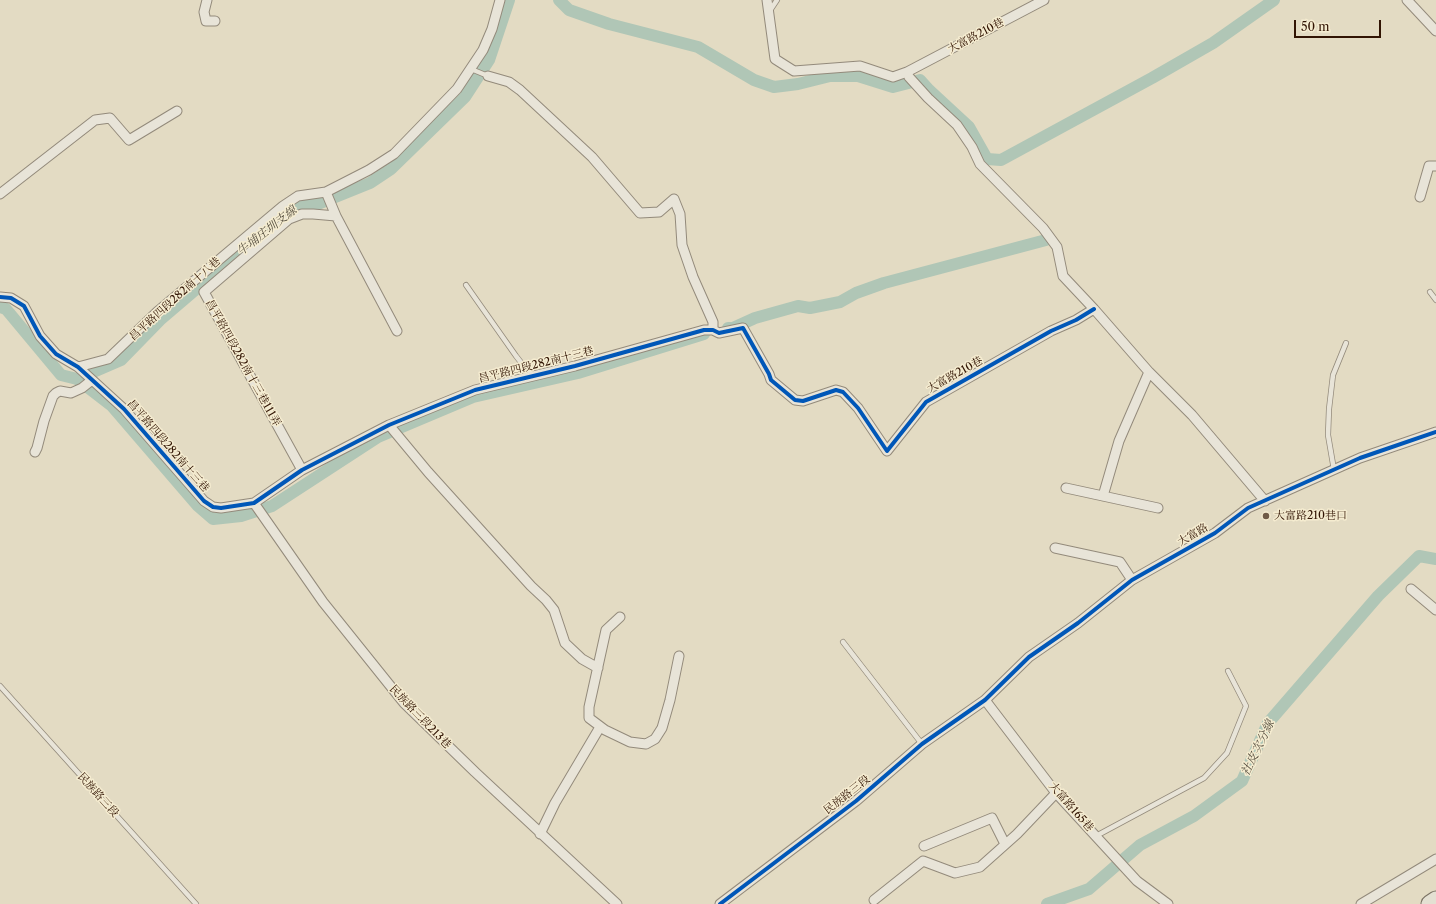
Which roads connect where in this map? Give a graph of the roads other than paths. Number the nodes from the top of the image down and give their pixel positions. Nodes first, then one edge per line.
1 (207, 0) edge
2 (500, 0) edge
3 (767, 0) edge
4 (777, 0) edge
5 (1044, 0) edge
6 (1407, 0) edge
7 (769, 12) junction
8 (215, 21) dead end
9 (1436, 31) edge
10 (474, 70) junction
11 (908, 74) junction
12 (488, 76) joint
13 (177, 111) dead end
14 (1436, 166) edge
15 (326, 192) junction
16 (0, 194) edge
17 (1420, 197) dead end
18 (336, 216) junction
19 (466, 285) dead end
20 (1430, 292) dead end
21 (0, 297) edge
22 (1436, 300) edge
23 (1094, 309) junction
24 (713, 330) junction
25 (397, 331) dead end
26 (1346, 343) dead end
27 (78, 367) junction
28 (1149, 372) junction
29 (531, 376) junction
30 (92, 380) junction
31 (390, 424) junction
32 (1436, 432) edge
33 (35, 452) dead end
34 (302, 470) junction
35 (1334, 471) junction
36 (1066, 488) dead end
37 (1103, 496) junction
38 (1265, 501) junction
39 (254, 503) junction
40 (1158, 508) dead end
41 (1055, 548) dead end
42 (1132, 580) junction
43 (1411, 589) dead end
44 (1436, 610) edge
45 (620, 618) dead end
46 (844, 642) dead end
47 (679, 656) dead end
48 (598, 668) junction
49 (1228, 671) dead end
50 (0, 686) edge
51 (986, 700) junction
52 (600, 727) junction
53 (922, 744) junction
54 (1056, 793) junction
55 (540, 834) junction
56 (1096, 836) junction
57 (1005, 844) junction
58 (924, 846) dead end
59 (1436, 859) edge
60 (874, 900) dead end
61 (1436, 900) edge
62 (196, 904) edge
63 (617, 904) edge
64 (720, 904) edge
65 (1168, 904) edge
66 (1362, 904) edge
67 (1430, 904) edge

1 - 8 street
2 - 10 street, 昌平路四段282南十八巷
3 - 7 street
4 - 7 lane
5 - 11 street, 大富路210巷
6 - 9 street
7 - 11 street, 大富路210巷
10 - 12 lane
10 - 15 street, 昌平路四段282南十八巷
11 - 23 street
12 - 24 street
13 - 16 street
14 - 17 street
15 - 18 street
15 - 27 street, 昌平路四段282南十八巷
18 - 25 street
18 - 34 street, 昌平路四段282南十三巷111弄
19 - 29 lane
20 - 22 lane
21 - 27 street, 昌平路四段282南十三巷
23 - 24 street, 大富路210巷
23 - 28 street
24 - 29 street, 昌平路四段282南十三巷
26 - 35 lane
27 - 30 street, 昌平路四段282南十三巷
28 - 37 street
28 - 38 street
29 - 31 street, 昌平路四段282南十三巷
30 - 33 street
30 - 39 street, 昌平路四段282南十三巷
31 - 34 street, 昌平路四段282南十三巷
31 - 48 street
32 - 35 street, 大富路
34 - 39 street, 昌平路四段282南十三巷
35 - 38 street, 大富路
36 - 37 street
37 - 40 street
38 - 42 street, 大富路
39 - 55 street, 民族路三段213巷
41 - 42 street
42 - 51 street, 大富路
43 - 44 street
45 - 48 street
46 - 53 lane
47 - 52 street
48 - 52 street
49 - 56 lane
50 - 62 lane, 民族路三段
51 - 53 street, 民族路三段
51 - 54 street, 大富路165巷
52 - 55 street
53 - 64 street, 民族路三段
54 - 56 street, 大富路165巷
54 - 57 street
55 - 63 street, 民族路三段213巷
56 - 65 street, 大富路165巷
57 - 58 street
57 - 60 street
59 - 66 street
61 - 67 highway

